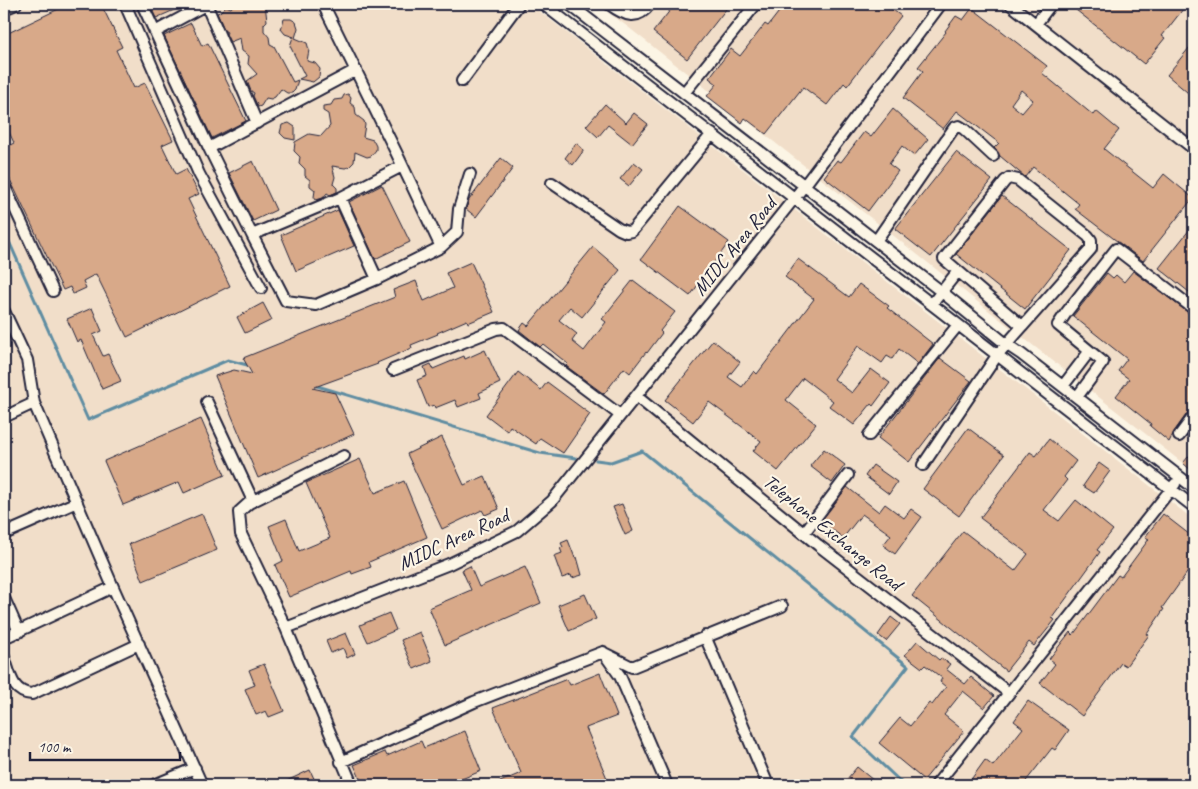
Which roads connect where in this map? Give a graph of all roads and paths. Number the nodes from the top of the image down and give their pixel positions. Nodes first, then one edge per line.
1 (16, 4) edge
2 (125, 4) edge
3 (142, 4) edge
4 (206, 4) edge
5 (323, 4) edge
6 (520, 4) edge
7 (543, 4) edge
8 (569, 4) edge
9 (609, 4) edge
10 (650, 4) edge
11 (756, 4) edge
12 (941, 4) edge
13 (1010, 4) edge
14 (1051, 4) edge
15 (4, 10) edge
16 (1036, 24) junction
17 (155, 32) junction
18 (356, 70) junction
19 (462, 81) dead end
20 (684, 92) junction
21 (256, 123) junction
22 (712, 134) junction
23 (209, 148) junction
24 (1194, 149) edge
25 (993, 156) dead end
26 (402, 166) junction
27 (470, 174) dead end
28 (552, 184) dead end
29 (4, 186) edge
30 (804, 186) junction
31 (340, 198) junction
32 (794, 198) junction
33 (252, 235) junction
34 (872, 238) junction
35 (441, 247) junction
36 (858, 247) junction
37 (912, 269) junction
38 (958, 271) junction
39 (376, 279) junction
40 (903, 281) junction
41 (261, 288) dead end
42 (53, 291) dead end
43 (942, 292) junction
44 (932, 304) junction
45 (1194, 309) edge
46 (4, 310) edge
47 (958, 325) junction
48 (1022, 326) junction
49 (1006, 344) junction
50 (1089, 352) junction
51 (998, 354) junction
52 (393, 370) dead end
53 (1063, 386) junction
54 (636, 396) junction
55 (1077, 397) junction
56 (207, 402) dead end
57 (34, 403) junction
58 (620, 415) junction
59 (1194, 416) edge
60 (4, 417) edge
61 (869, 435) dead end
62 (1179, 436) dead end
63 (344, 456) dead end
64 (923, 465) dead end
65 (848, 475) dead end
66 (1180, 477) junction
67 (1194, 488) edge
68 (1171, 489) junction
69 (253, 501) junction
70 (77, 502) junction
71 (1194, 506) edge
72 (804, 533) junction
73 (4, 534) edge
74 (113, 587) junction
75 (4, 598) edge
76 (782, 606) dead end
77 (286, 628) junction
78 (18, 632) junction
79 (705, 636) junction
80 (4, 638) edge
81 (139, 644) junction
82 (603, 652) junction
83 (4, 658) edge
84 (1009, 693) junction
85 (342, 762) junction
86 (195, 768) junction
87 (154, 785) edge
88 (202, 785) edge
89 (352, 785) edge
90 (667, 785) edge
91 (768, 785) edge
92 (936, 785) edge

1 - 15 street
2 - 41 street
3 - 17 street
4 - 17 street
4 - 21 street
5 - 18 street
6 - 19 street
7 - 22 street
8 - 20 street
9 - 10 street
11 - 20 street
12 - 30 street, MIDC Area Road
13 - 16 street
14 - 16 street
16 - 24 street
17 - 23 street
18 - 21 street
18 - 26 street
20 - 30 street
21 - 23 street
22 - 28 street
22 - 32 street
23 - 33 street
25 - 34 street
26 - 31 street
26 - 35 street
27 - 35 street
29 - 42 street
30 - 32 street, MIDC Area Road
30 - 34 street
31 - 33 street
31 - 39 street
32 - 36 street
32 - 54 street, MIDC Area Road
33 - 39 street
34 - 36 street
34 - 37 street
35 - 39 street
36 - 40 street
37 - 40 street
37 - 43 street
38 - 43 street
38 - 48 street
38 - 48 street
40 - 44 street
43 - 44 street
43 - 49 street
44 - 47 street
45 - 50 street
46 - 57 street
47 - 51 street
47 - 61 street
48 - 49 street
49 - 51 street
49 - 53 street
50 - 53 street
50 - 55 street
51 - 64 street
51 - 68 street
52 - 58 street
53 - 55 street
54 - 58 street, MIDC Area Road
54 - 72 street, Telephone Exchange Road
55 - 66 street
56 - 69 street
57 - 60 street
57 - 70 street
58 - 77 street, MIDC Area Road
59 - 62 street
63 - 69 street
65 - 72 street
66 - 67 street
66 - 68 street
68 - 71 street
68 - 84 street
69 - 77 street
70 - 73 street
70 - 74 street
72 - 84 street, Telephone Exchange Road
74 - 78 street
74 - 81 street
75 - 78 street
76 - 79 street
77 - 85 street
78 - 80 street
79 - 82 street
79 - 91 street
81 - 83 street
81 - 86 street
82 - 85 street
82 - 90 street
84 - 92 street
85 - 89 street
86 - 87 street
86 - 88 street

